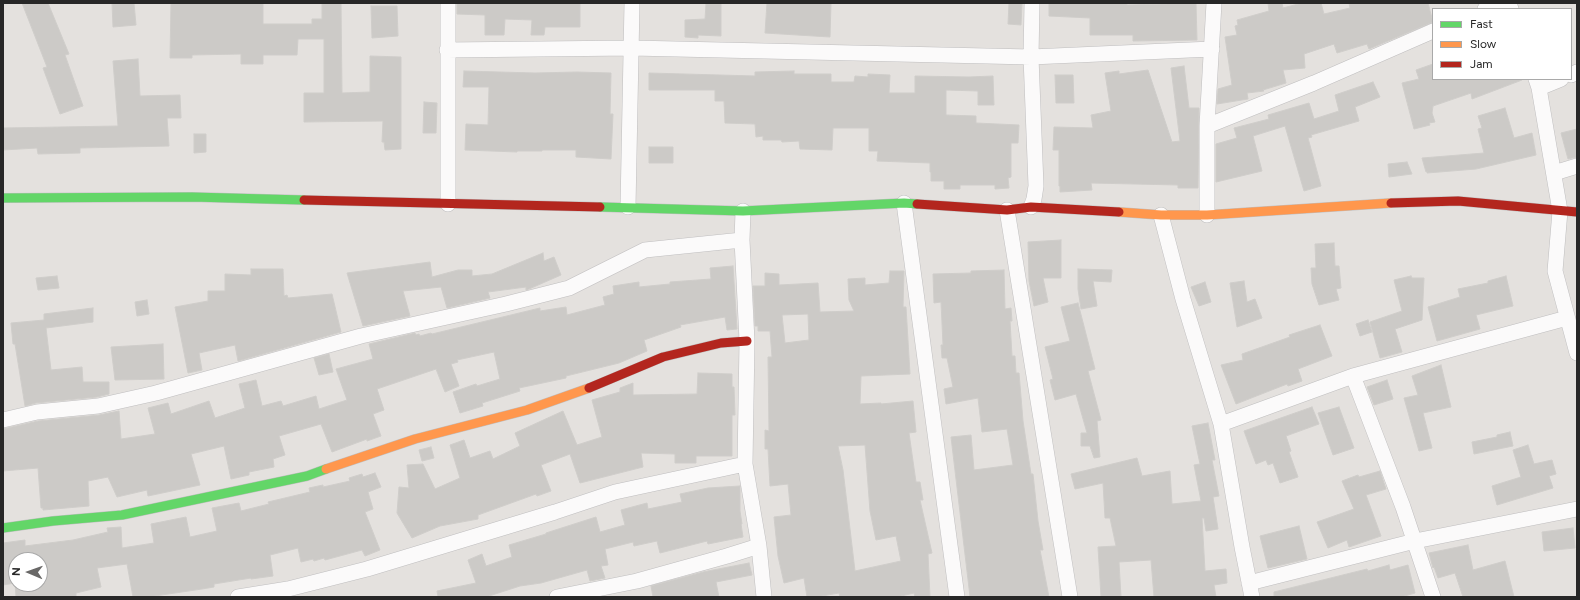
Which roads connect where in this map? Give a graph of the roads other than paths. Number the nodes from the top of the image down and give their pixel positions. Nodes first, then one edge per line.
1 (448, 3) edge
2 (632, 3) edge
3 (1032, 3) edge
4 (1214, 3) edge
5 (1499, 3) edge
6 (1487, 8) edge
7 (1432, 31) edge
8 (632, 48) junction
9 (1212, 49) junction
10 (447, 50) junction
11 (1031, 57) junction
12 (1556, 80) edge
13 (1538, 84) edge
14 (1207, 126) junction
15 (1577, 166) edge
16 (1554, 173) junction
17 (3, 198) edge
18 (904, 202) junction
19 (448, 204) junction
20 (628, 207) junction
21 (1031, 208) junction
22 (1007, 210) junction
23 (743, 211) junction
24 (1560, 211) junction
25 (1577, 212) edge
26 (1207, 215) junction
27 (1161, 216) junction
28 (742, 240) junction
29 (1567, 318) junction
30 (747, 341) junction
31 (1577, 353) edge
32 (1352, 376) junction
33 (3, 420) edge
34 (1221, 424) junction
35 (745, 464) junction
36 (1577, 509) edge
37 (3, 528) edge
38 (1414, 541) junction
39 (759, 546) junction
40 (1251, 590) edge
41 (238, 597) edge
42 (557, 597) edge
43 (764, 597) edge
44 (957, 597) edge
45 (1070, 597) edge
46 (1433, 597) edge

1 - 10 street
2 - 8 street
3 - 11 street
4 - 9 street
5 - 6 street
7 - 14 street
8 - 10 street
8 - 11 street
8 - 20 street
9 - 11 street
9 - 14 street
10 - 19 street
11 - 21 street
12 - 13 street
13 - 16 street
14 - 26 street
15 - 16 street
16 - 24 street
17 - 19 street
18 - 22 street
18 - 23 street
18 - 44 street
19 - 20 street
20 - 23 street
21 - 22 street
21 - 27 street
22 - 45 street
23 - 28 street
24 - 25 street
24 - 26 street
24 - 29 street
26 - 27 street
27 - 34 street
28 - 30 street
28 - 33 street
29 - 31 street
29 - 32 street
30 - 35 street
30 - 37 street
32 - 34 street
32 - 38 street
34 - 40 street
35 - 39 street
35 - 41 street
36 - 38 street
38 - 40 street
38 - 46 street
39 - 42 street
39 - 43 street

